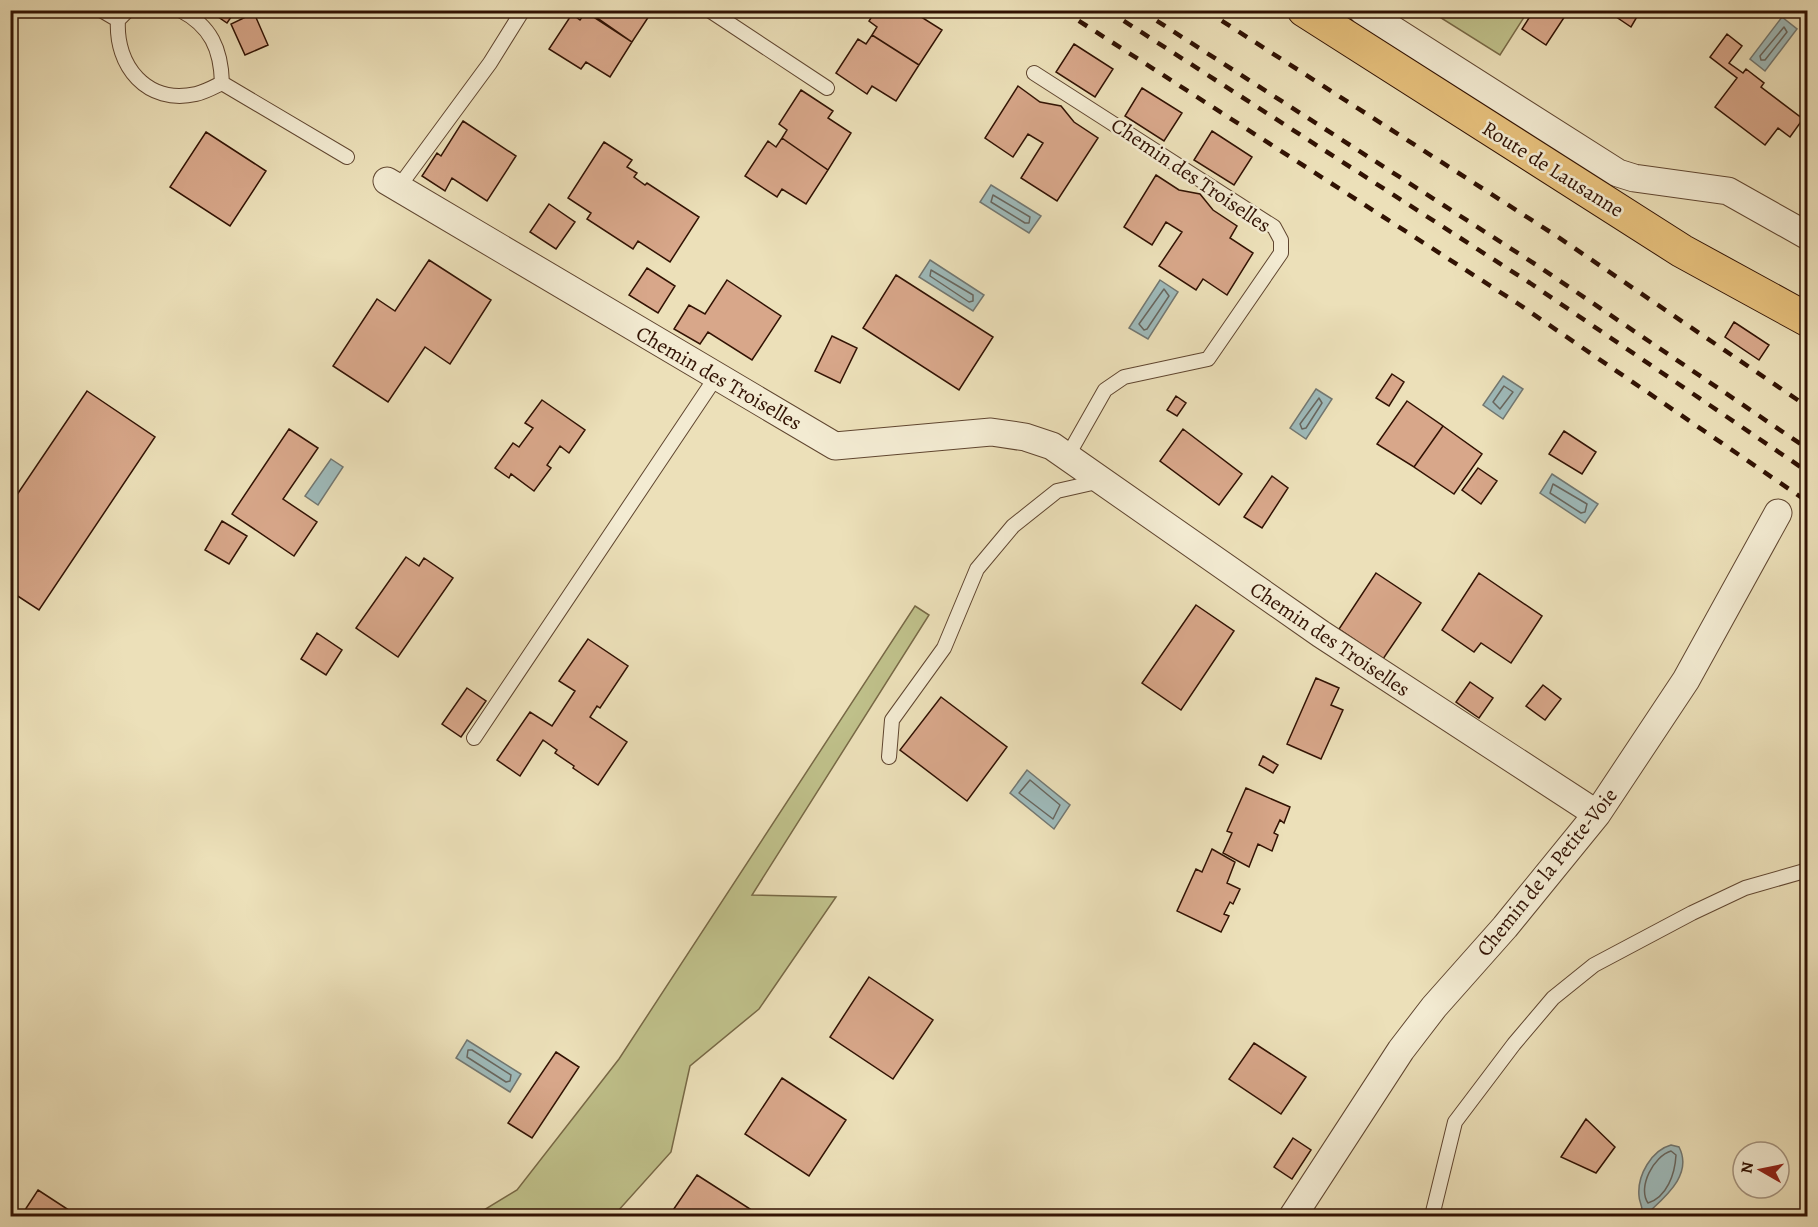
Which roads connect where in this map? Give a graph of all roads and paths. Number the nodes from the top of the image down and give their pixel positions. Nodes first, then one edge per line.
1 (101, 10) edge
2 (180, 10) edge
3 (523, 10) edge
4 (709, 10) edge
5 (1304, 10) edge
6 (1362, 10) edge
7 (123, 16) edge
8 (1034, 73) dead end
9 (222, 83) junction
10 (827, 88) dead end
11 (347, 157) dead end
12 (392, 185) joint
13 (1808, 237) edge
14 (1808, 320) edge
15 (716, 377) junction
16 (1067, 457) junction
17 (1101, 481) junction
18 (1778, 513) dead end
19 (474, 738) dead end
20 (889, 757) dead end
21 (1597, 814) junction
22 (1808, 870) edge
23 (1293, 1216) edge
24 (1432, 1216) edge

1 - 7 lane
2 - 9 lane
3 - 12 lane, Chemin des Troiselles
4 - 10 lane
5 - 14 main road, Route de Lausanne
6 - 13 street, Route de Lausanne
7 - 9 lane
8 - 16 lane, Chemin des Troiselles
9 - 11 lane
12 - 15 street, Chemin des Troiselles
15 - 16 street, Chemin des Troiselles
15 - 19 lane
16 - 17 street, Chemin des Troiselles
17 - 20 lane
17 - 21 street, Chemin des Troiselles
18 - 21 street, Chemin de la Petite-Voie
21 - 23 street, Chemin de la Petite-Voie
22 - 24 lane

